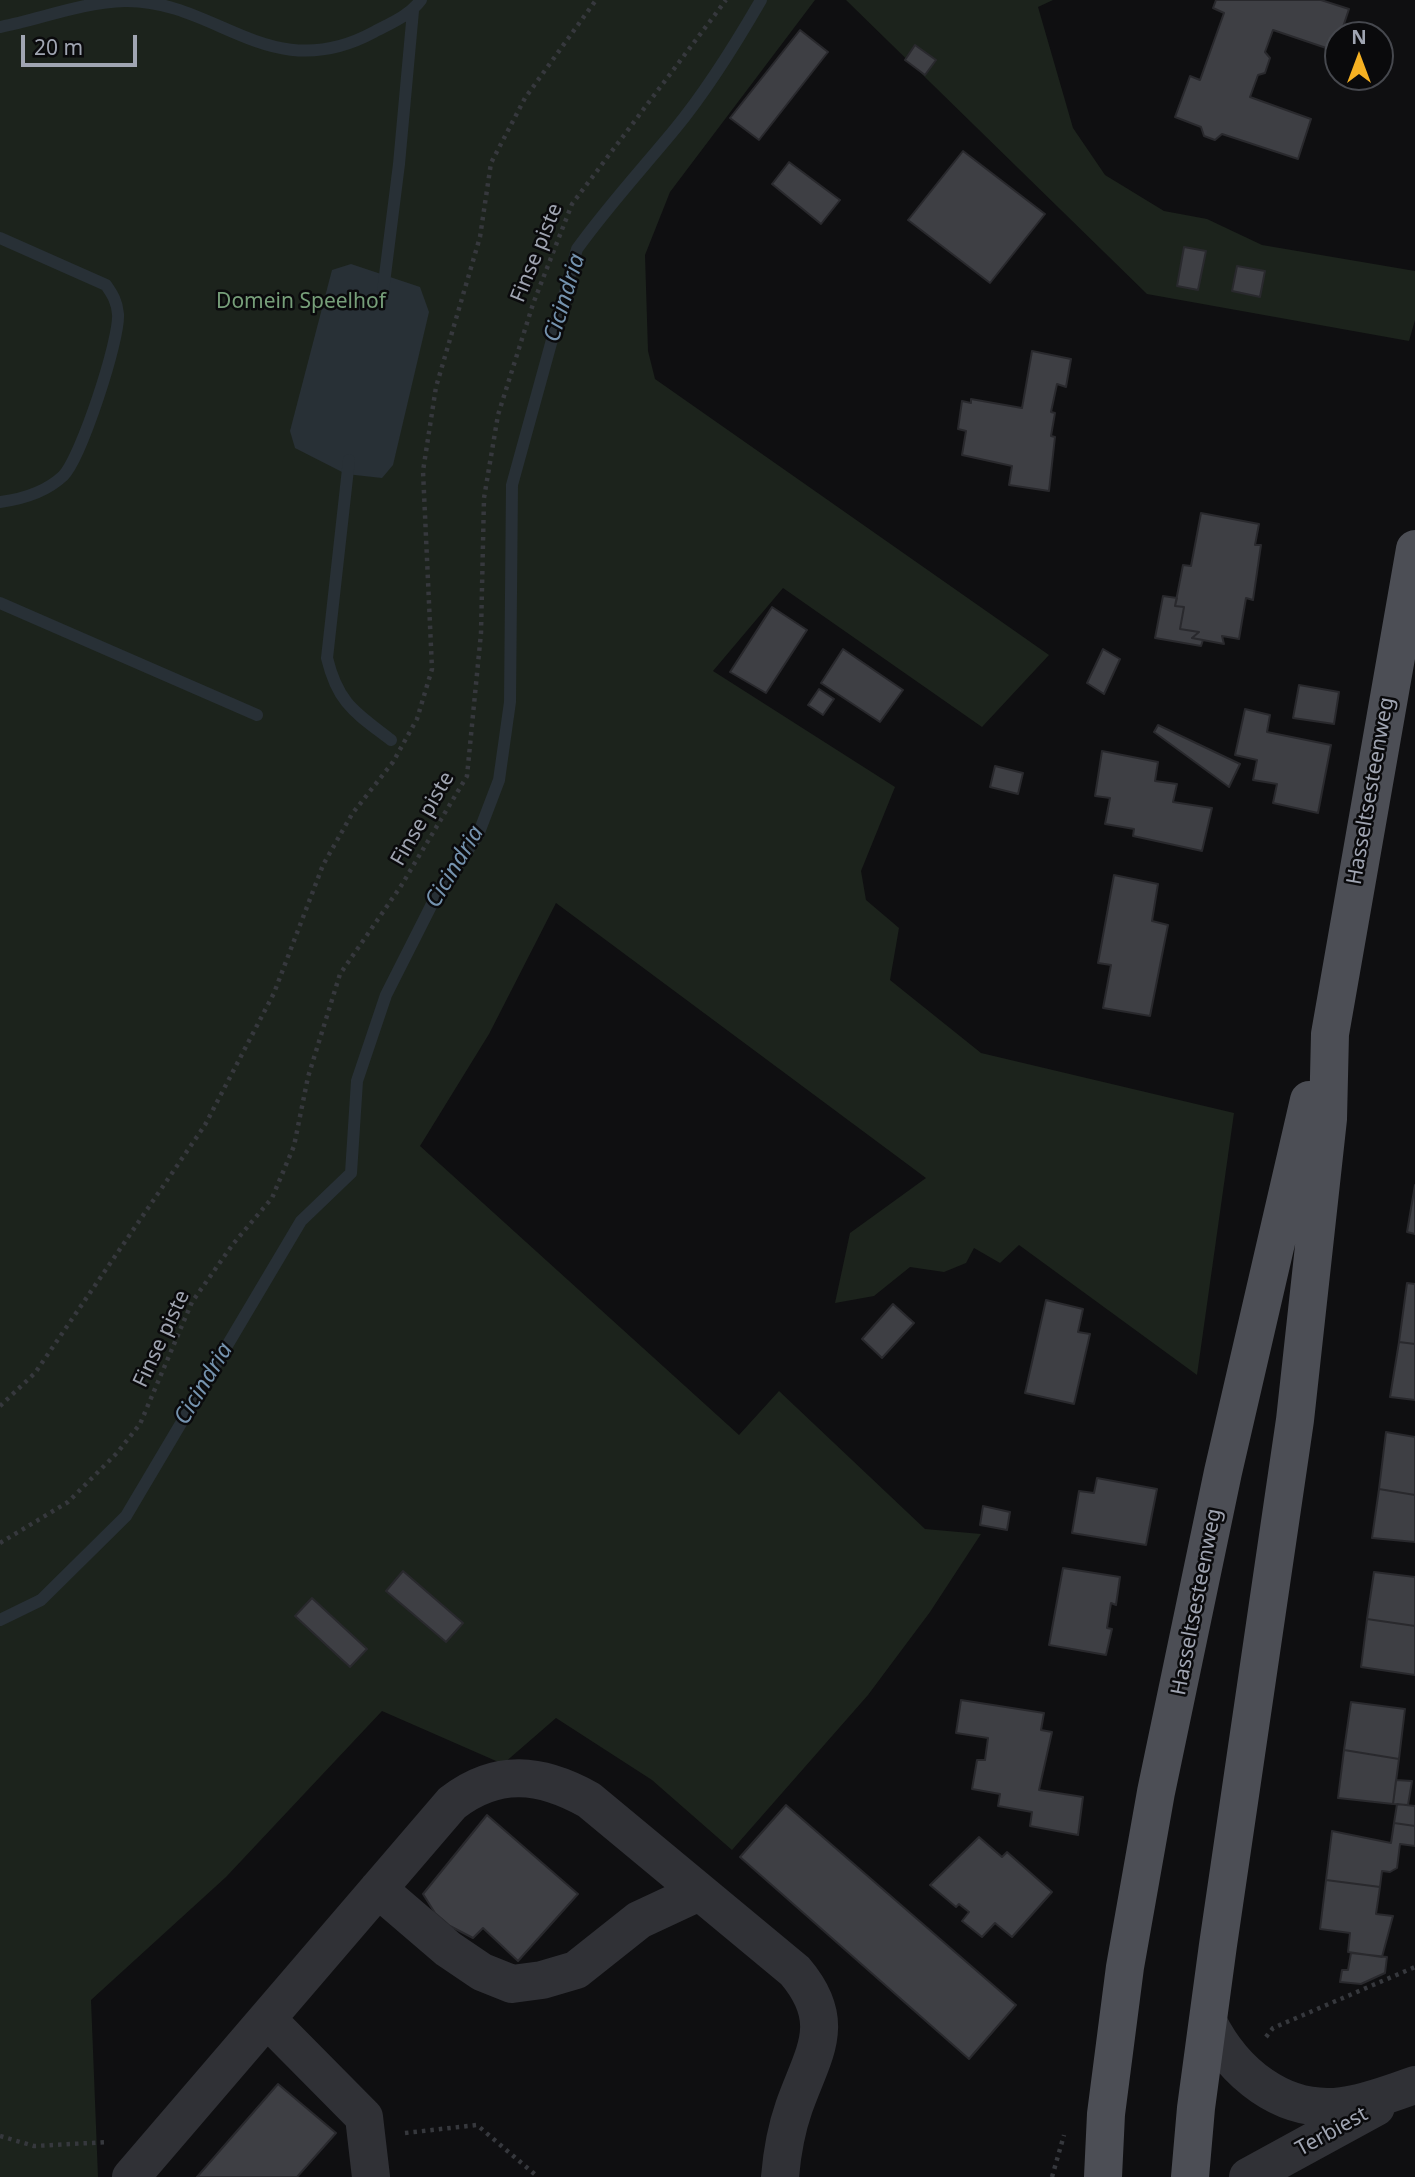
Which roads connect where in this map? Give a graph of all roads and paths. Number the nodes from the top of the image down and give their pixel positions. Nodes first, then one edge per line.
1 (596, 0) edge
2 (726, 0) edge
3 (1415, 549) edge
4 (1330, 1034) junction
5 (0, 1406) edge
6 (0, 1543) edge
7 (378, 1889) junction
8 (699, 1892) junction
9 (1415, 1967) edge
10 (268, 2020) junction
11 (1208, 2022) junction
12 (1256, 2028) dead end
13 (1265, 2037) junction
14 (1271, 2042) dead end
15 (1415, 2085) edge
16 (0, 2136) edge
17 (366, 2138) junction
18 (113, 2142) dead end
19 (131, 2177) edge
20 (371, 2177) edge
21 (538, 2177) edge
22 (780, 2177) edge
23 (1102, 2177) edge
24 (1190, 2177) edge
25 (1248, 2177) edge

1 - 5 path
2 - 6 path, Finse piste
3 - 4 main road, Hasseltsesteenweg
4 - 11 main road, Hasseltsesteenweg
4 - 23 main road, Hasseltsesteenweg
7 - 8 street
7 - 8 street
7 - 10 street
8 - 22 street
9 - 13 path
10 - 17 street
10 - 19 street
11 - 15 street, Terbiest
11 - 24 main road, Hasseltsesteenweg
12 - 13 path
13 - 14 path
15 - 25 street, Terbiest
16 - 18 path
17 - 20 street
17 - 21 path

